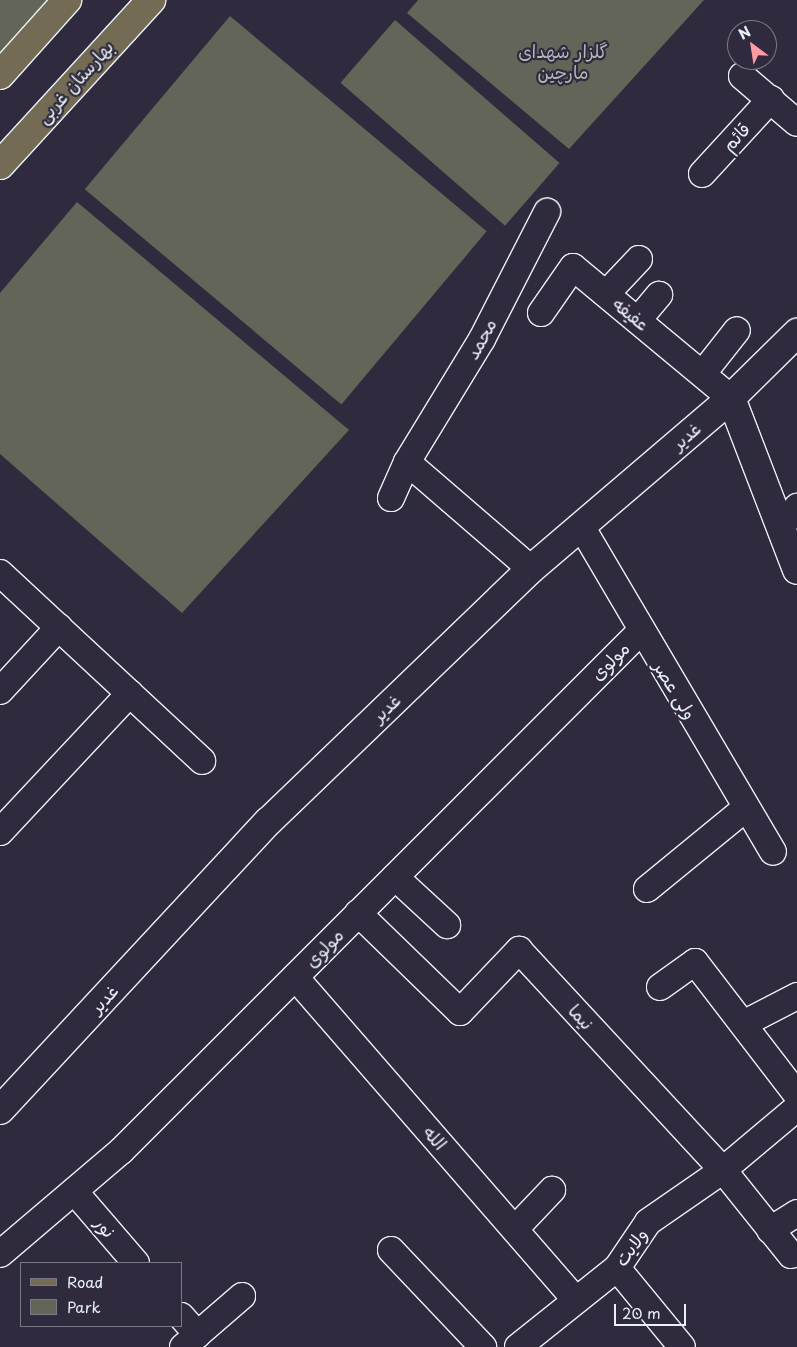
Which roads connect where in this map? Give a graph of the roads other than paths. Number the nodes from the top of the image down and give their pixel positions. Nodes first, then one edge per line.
1 (67, 0) edge
2 (150, 0) edge
3 (0, 75) edge
4 (742, 76) dead end
5 (771, 99) junction
6 (797, 123) edge
7 (0, 165) edge
8 (702, 174) dead end
9 (546, 212) dead end
10 (639, 259) dead end
11 (606, 294) junction
12 (659, 295) dead end
13 (541, 313) dead end
14 (638, 320) junction
15 (737, 330) dead end
16 (797, 333) edge
17 (704, 372) junction
18 (731, 398) junction
19 (407, 462) junction
20 (391, 498) dead end
21 (789, 517) edge
22 (581, 526) junction
23 (531, 568) junction
24 (797, 570) edge
25 (0, 573) edge
26 (59, 628) junction
27 (640, 632) junction
28 (0, 691) edge
29 (130, 692) junction
30 (202, 761) dead end
31 (746, 808) junction
32 (0, 832) edge
33 (773, 852) dead end
34 (395, 877) junction
35 (647, 889) dead end
36 (358, 913) junction
37 (447, 925) dead end
38 (295, 977) junction
39 (660, 988) dead end
40 (797, 996) edge
41 (743, 1024) junction
42 (797, 1095) edge
43 (797, 1108) edge
44 (0, 1110) edge
45 (723, 1170) junction
46 (552, 1190) dead end
47 (74, 1191) junction
48 (797, 1214) edge
49 (515, 1229) junction
50 (770, 1230) junction
51 (391, 1250) dead end
52 (0, 1254) edge
53 (791, 1255) dead end
54 (135, 1262) edge
55 (617, 1268) junction
56 (242, 1296) dead end
57 (575, 1299) junction
58 (187, 1332) edge
59 (483, 1347) edge
60 (518, 1347) edge
61 (682, 1347) edge

1 - 3 main road
2 - 7 main road, بهارستان غربی
4 - 5 street
5 - 6 street
5 - 8 street, قائم
9 - 19 street, محمد
10 - 11 street
11 - 13 street, عفیفه
11 - 14 street, عفیفه
12 - 14 street
14 - 17 street, عفیفه
15 - 17 street
16 - 18 street, غدیر
17 - 18 street, عفیفه
18 - 21 street
18 - 22 street, غدیر
19 - 20 street, محمد
19 - 23 street
21 - 24 street
22 - 23 street, غدیر
22 - 27 street, ولی عصر
23 - 44 street, غدیر
25 - 26 street
26 - 28 street
26 - 29 street
27 - 31 street, ولی عصر
27 - 34 street, مولوی
29 - 30 street
29 - 32 street
31 - 33 street, ولی عصر
31 - 35 street
34 - 36 street, مولوی
34 - 37 street
36 - 38 street, مولوی
36 - 45 street, نیما
38 - 47 street, مولوی
38 - 49 street, الله
39 - 41 street
40 - 41 street
41 - 42 street
43 - 45 street, ولایت
45 - 50 street, نیما
45 - 55 street, ولایت
46 - 49 street
47 - 52 street, مولوی
47 - 54 street, نور
48 - 50 street
49 - 57 street, الله
50 - 53 street, نیما
51 - 59 street
55 - 57 street, ولایت
55 - 61 street
56 - 58 street
57 - 60 street, ولایت

